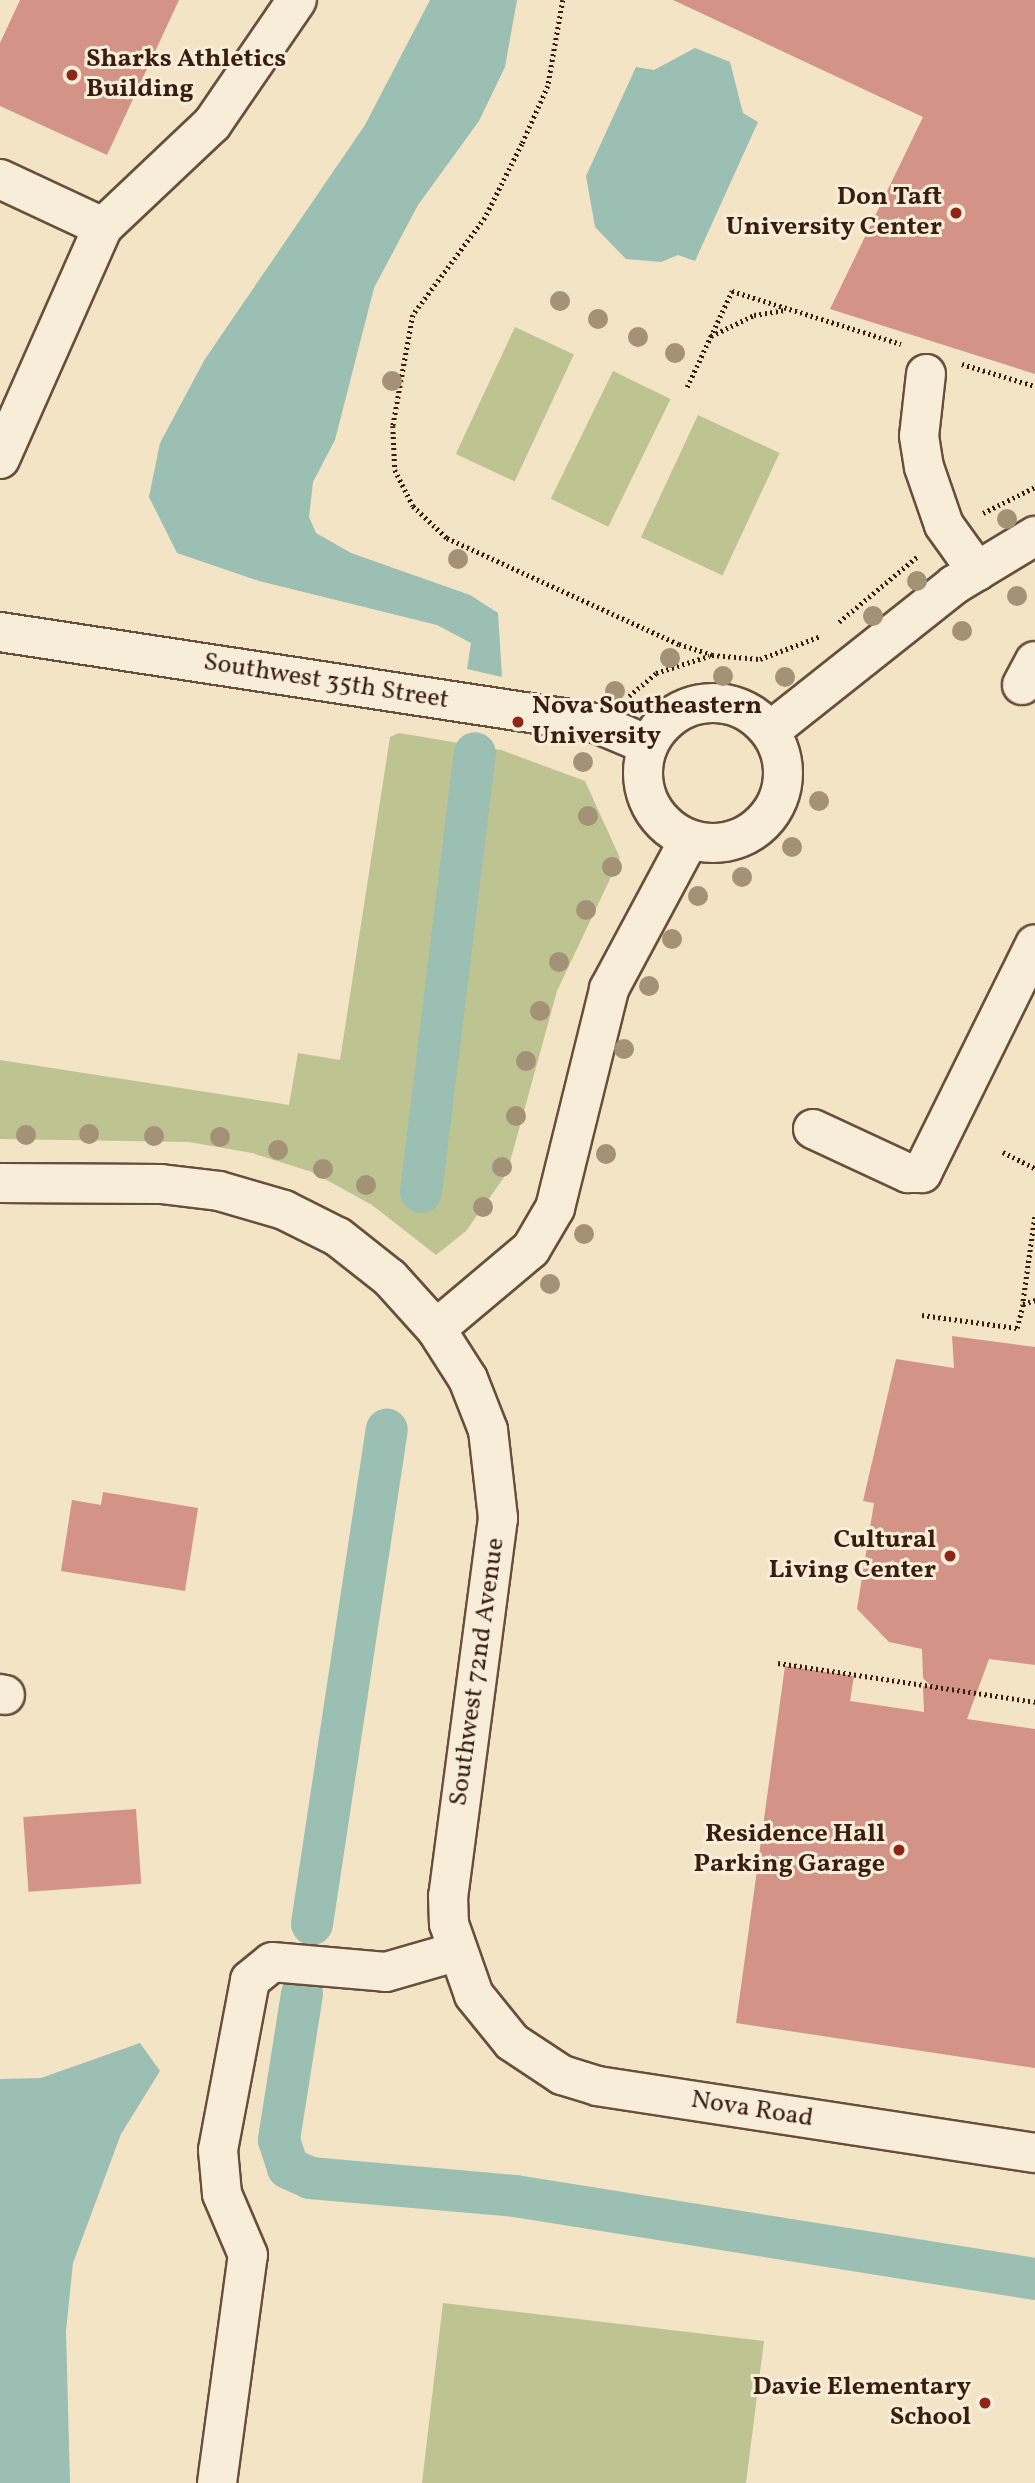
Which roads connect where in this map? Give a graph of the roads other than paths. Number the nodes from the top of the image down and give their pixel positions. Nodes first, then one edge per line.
1 (297, 0) edge
2 (0, 179) edge
3 (103, 227) junction
4 (929, 361) road end
5 (0, 459) edge
6 (1035, 536) edge
7 (977, 570) junction
8 (0, 632) edge
9 (770, 731) junction
10 (648, 745) junction
11 (689, 840) junction
12 (1035, 944) edge
13 (813, 1129) dead end
14 (0, 1183) edge
15 (436, 1329) junction
16 (455, 1952) junction
17 (490, 2019) joint
18 (1035, 2153) edge
19 (217, 2483) edge

1 - 3 street
2 - 3 street
3 - 5 street
4 - 7 street
6 - 7 street
7 - 9 street
8 - 10 street, Southwest 35th Street
9 - 10 street
9 - 11 street
10 - 11 street
11 - 15 street
12 - 13 street
14 - 15 street, Southwest 72nd Avenue
15 - 16 street, Southwest 72nd Avenue
16 - 17 street, Southwest 72nd Avenue
16 - 19 street
17 - 18 street, Nova Road

